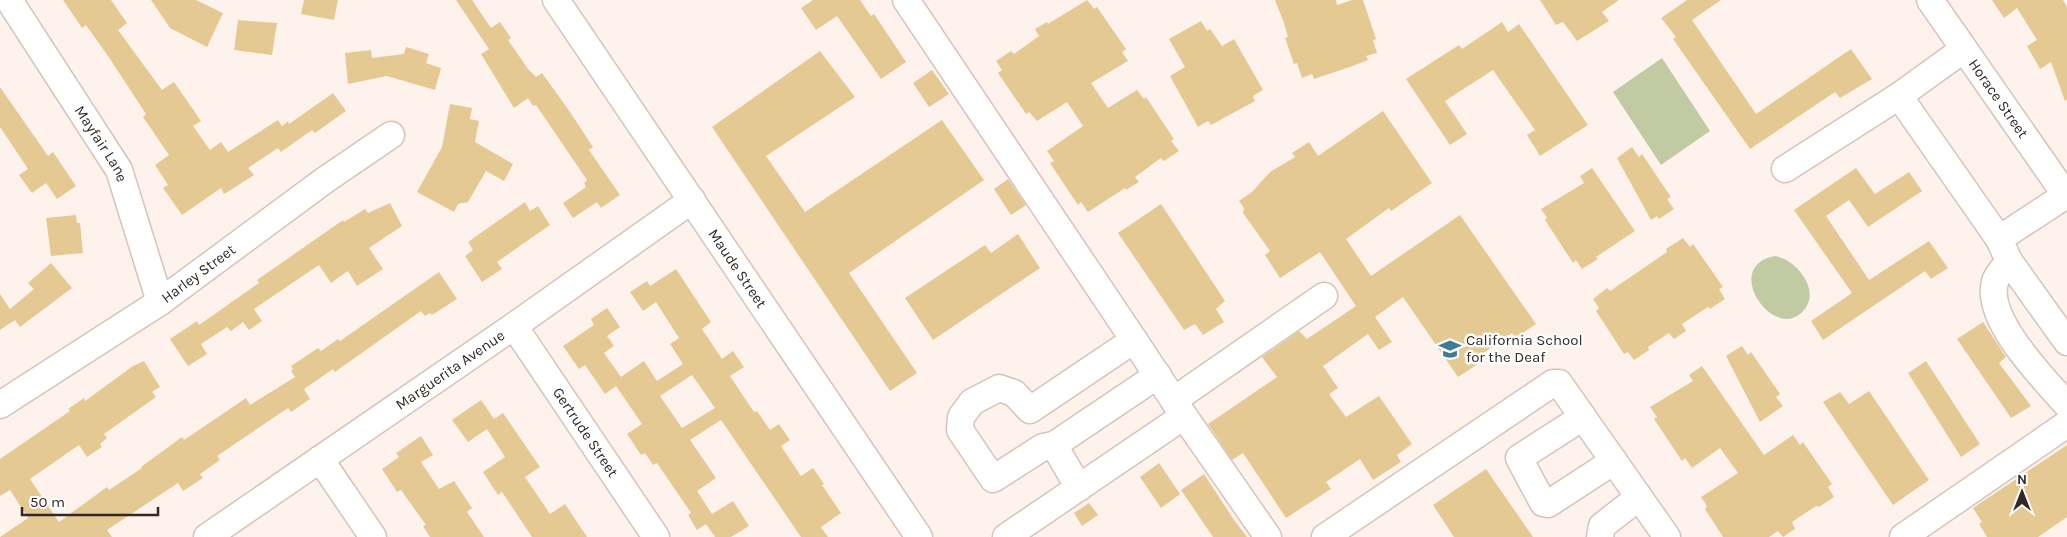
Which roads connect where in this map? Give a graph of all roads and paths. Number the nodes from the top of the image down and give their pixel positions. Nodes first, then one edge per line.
1 (9, 0) edge
2 (556, 0) edge
3 (906, 0) edge
4 (1930, 0) edge
5 (1964, 50) junction
6 (1899, 96) junction
7 (392, 134) dead end
8 (1785, 169) dead end
9 (2066, 196) edge
10 (692, 200) junction
11 (2004, 250) junction
12 (1324, 296) dead end
13 (160, 302) junction
14 (514, 326) junction
15 (1134, 340) junction
16 (2067, 342) edge
17 (1158, 375) junction
18 (2067, 404) edge
19 (0, 405) edge
20 (1179, 408) junction
21 (1583, 417) junction
22 (2067, 424) edge
23 (1054, 444) junction
24 (320, 459) junction
25 (1614, 461) junction
26 (1079, 488) junction
27 (1639, 497) junction
28 (207, 537) edge
29 (373, 537) edge
30 (656, 537) edge
31 (919, 537) edge
32 (1006, 537) edge
33 (1268, 537) edge
34 (1325, 537) edge
35 (1600, 537) edge
36 (1667, 537) edge
37 (1903, 537) edge

1 - 13 street, Mayfair Lane
2 - 10 street, Maude Street
3 - 15 street
4 - 5 street, Horace Street
5 - 6 street
5 - 9 street, Horace Street
6 - 8 street
6 - 11 street
7 - 13 street, Harley Street
9 - 11 street
10 - 14 street, Marguerita Avenue
10 - 31 street, Maude Street
11 - 16 street
11 - 18 street
12 - 20 street
13 - 19 street, Harley Street
14 - 24 street, Marguerita Avenue
14 - 30 street, Gertrude Street
15 - 17 street
15 - 23 street
17 - 20 street
17 - 23 street
20 - 26 street
20 - 33 street
21 - 25 street
21 - 25 street
21 - 34 street
22 - 37 street
23 - 26 street
24 - 28 street, Marguerita Avenue
24 - 29 street
25 - 27 street
26 - 32 street
27 - 35 street
27 - 36 street

